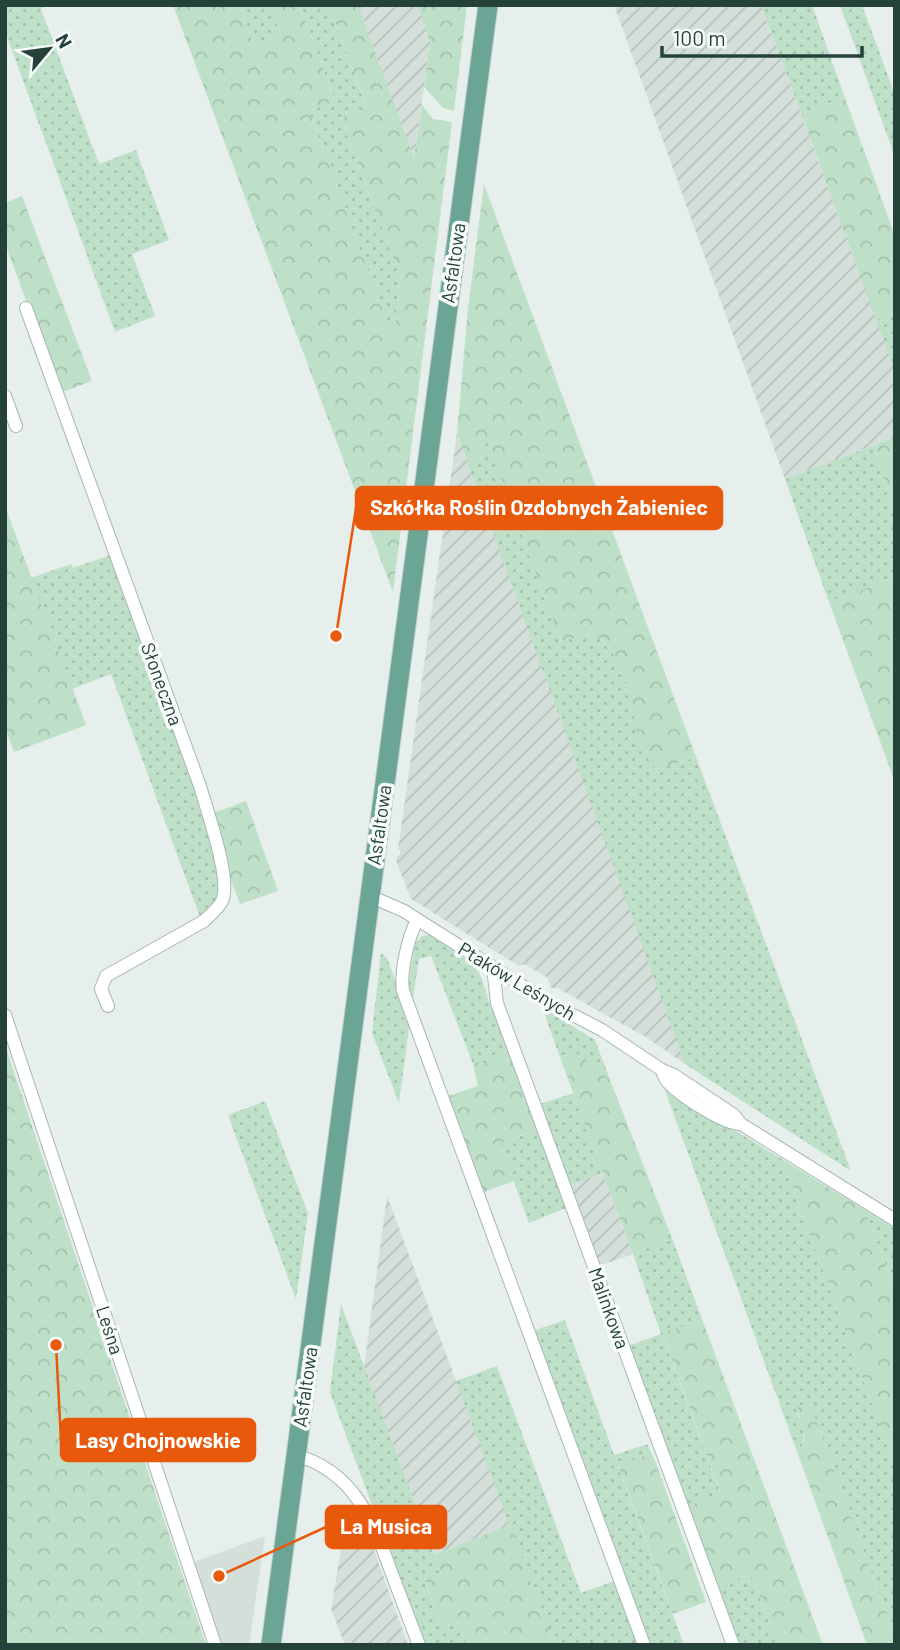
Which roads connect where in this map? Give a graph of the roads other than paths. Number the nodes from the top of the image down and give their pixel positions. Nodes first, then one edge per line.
1 (488, 5) edge
2 (26, 308) dead end
3 (5, 396) edge
4 (16, 426) dead end
5 (370, 896) junction
6 (417, 919) junction
7 (496, 970) junction
8 (108, 1006) dead end
9 (5, 1015) edge
10 (895, 1220) edge
11 (295, 1455) junction
12 (215, 1645) edge
13 (271, 1645) edge
14 (419, 1645) edge
15 (644, 1645) edge
16 (733, 1645) edge

1 - 5 main road, Asfaltowa
2 - 8 street, Słoneczna
3 - 4 street
5 - 6 street, Ptaków Leśnych
5 - 11 main road, Asfaltowa
6 - 7 street, Ptaków Leśnych
6 - 15 street
7 - 10 street, Ptaków Leśnych
7 - 16 street, Malinkowa
9 - 12 street, Leśna
11 - 13 main road, Asfaltowa
11 - 14 street

